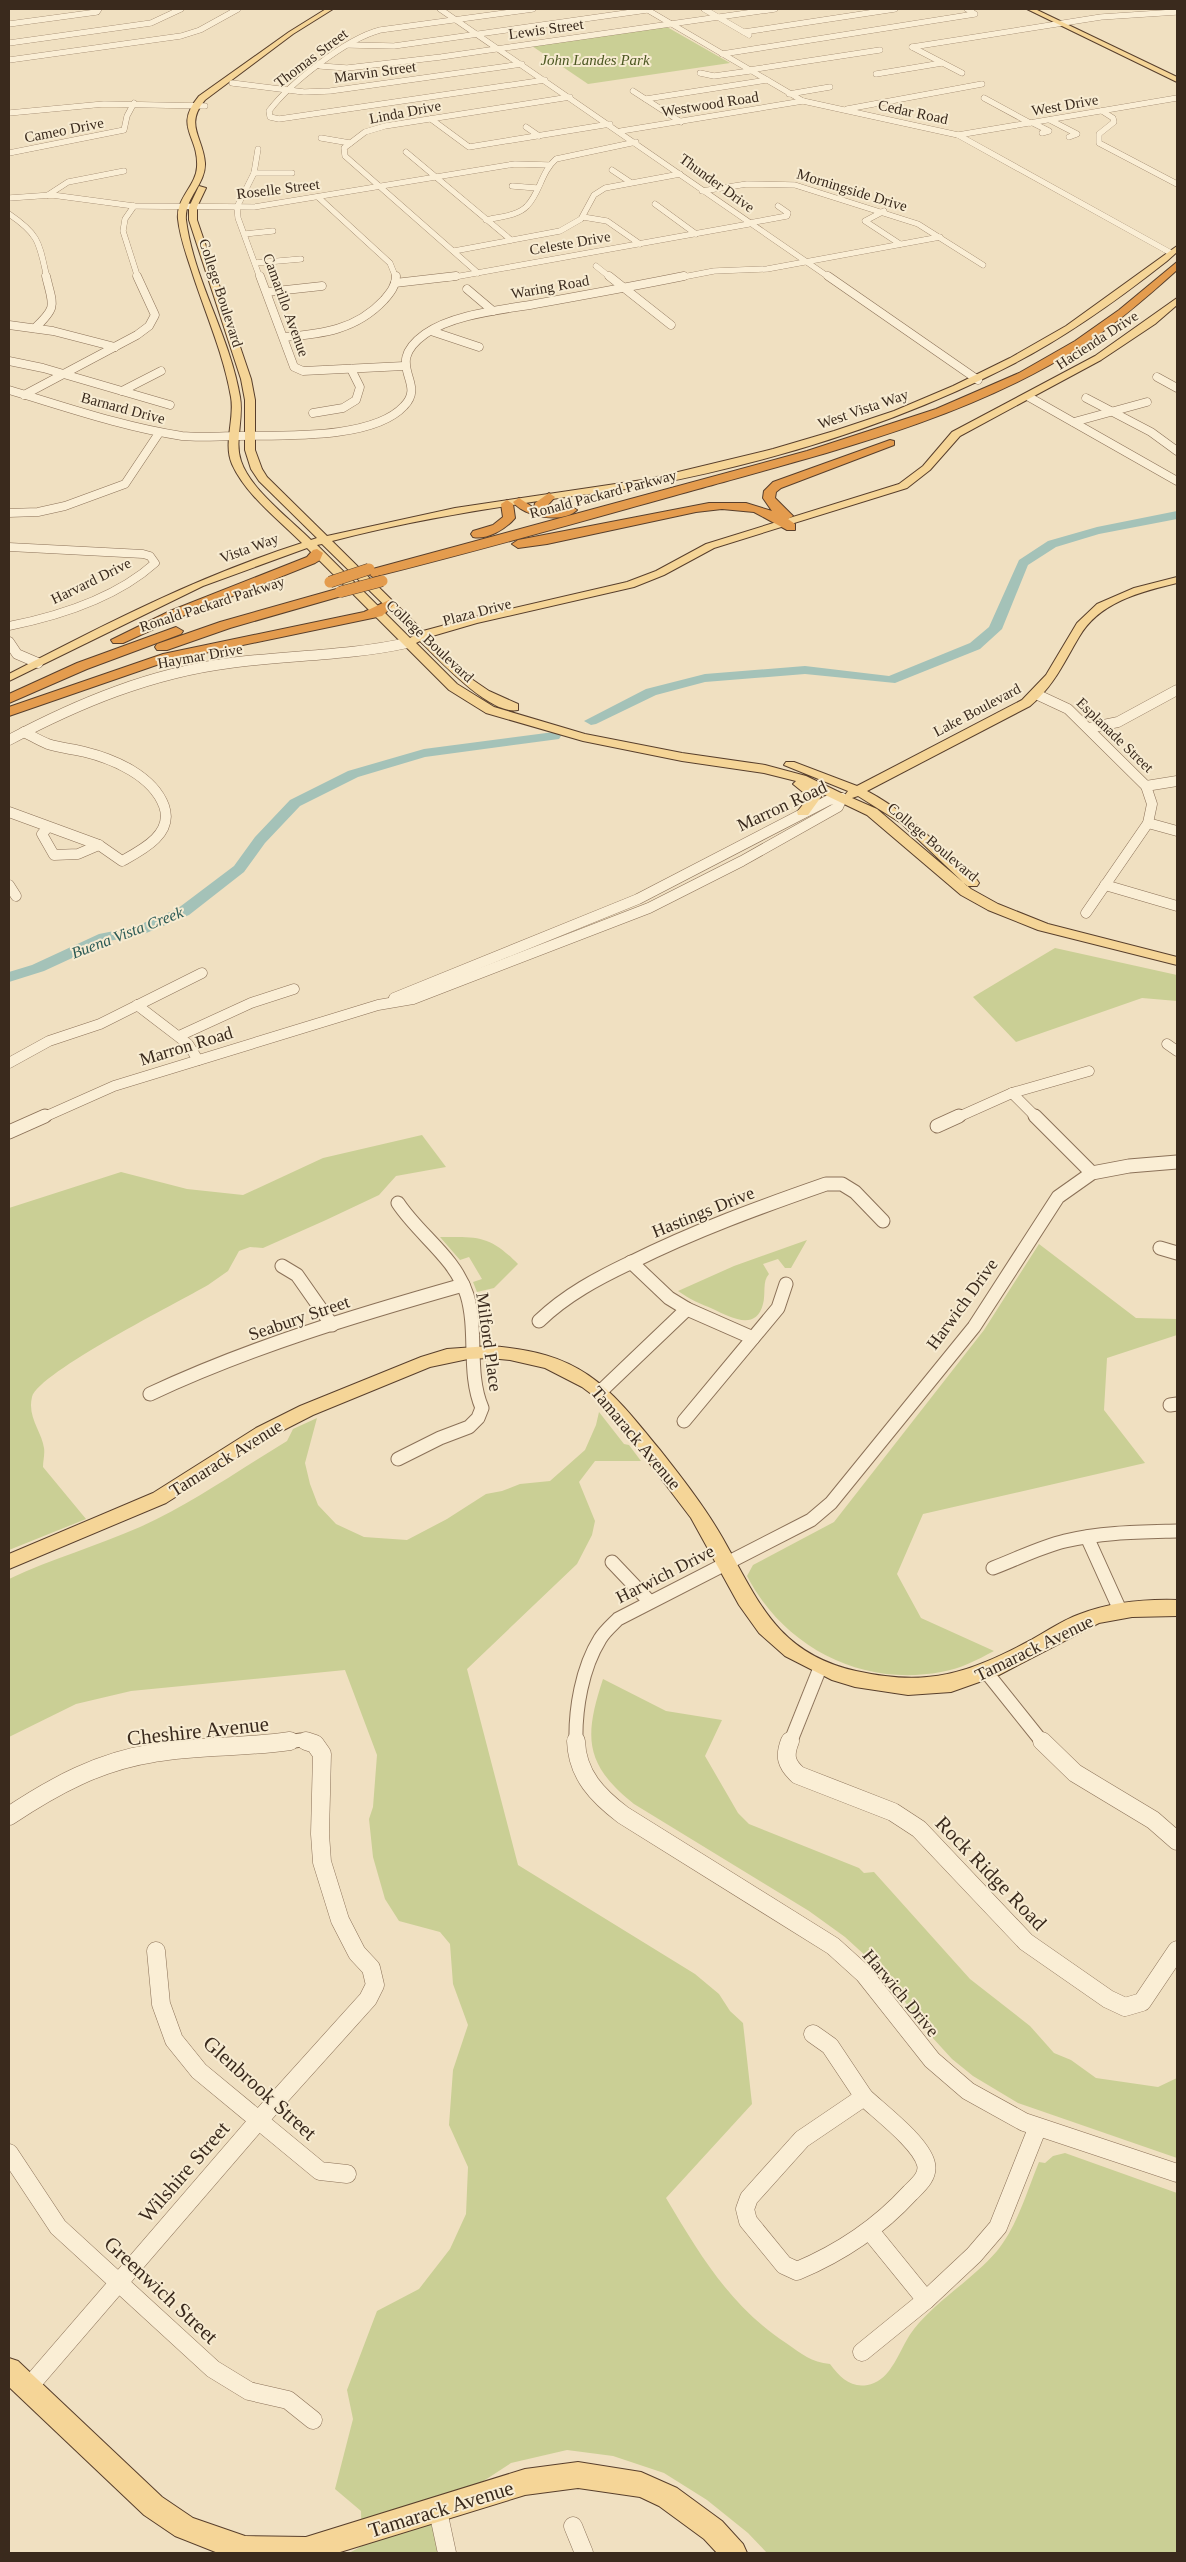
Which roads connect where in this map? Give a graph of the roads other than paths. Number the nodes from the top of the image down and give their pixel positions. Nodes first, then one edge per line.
1 (99, 9) edge
2 (182, 9) edge
3 (238, 9) edge
4 (330, 9) edge
5 (340, 9) edge
6 (440, 9) edge
7 (533, 9) edge
8 (646, 9) edge
9 (704, 9) edge
10 (775, 9) edge
11 (895, 9) edge
12 (967, 9) edge
13 (1030, 9) edge
14 (1177, 12) edge
15 (718, 17) junction
16 (456, 19) junction
17 (1062, 23) junction
18 (9, 24) edge
19 (672, 24) junction
20 (744, 32) junction
21 (476, 34) junction
22 (752, 37) dead end
23 (761, 42) dead end
24 (9, 43) edge
25 (349, 45) junction
26 (769, 46) junction
27 (14, 48) dead end
28 (498, 49) junction
29 (880, 50) dead end
30 (18, 53) dead end
31 (722, 54) junction
32 (23, 58) junction
33 (9, 60) edge
34 (942, 63) junction
35 (522, 64) junction
36 (320, 66) junction
37 (750, 70) junction
38 (238, 72) junction
39 (700, 73) dead end
40 (962, 73) dead end
41 (876, 74) dead end
42 (545, 80) junction
43 (767, 80) junction
44 (1177, 80) edge
45 (232, 83) junction
46 (982, 84) dead end
47 (830, 87) dead end
48 (289, 90) junction
49 (633, 91) dead end
50 (790, 94) junction
51 (570, 97) junction
52 (984, 98) dead end
53 (1177, 98) edge
54 (646, 100) junction
55 (803, 101) junction
56 (134, 103) junction
57 (194, 105) junction
58 (206, 106) junction
59 (846, 110) junction
60 (1102, 111) junction
61 (9, 113) edge
62 (431, 119) junction
63 (1050, 120) junction
64 (681, 122) junction
65 (1032, 123) junction
66 (610, 124) junction
67 (526, 127) dead end
68 (620, 131) junction
69 (1042, 133) dead end
70 (958, 135) junction
71 (539, 136) junction
72 (1068, 137) dead end
73 (322, 138) dead end
74 (636, 142) junction
75 (350, 143) junction
76 (258, 149) dead end
77 (209, 151) dead end
78 (406, 152) dead end
79 (9, 153) edge
80 (549, 165) junction
81 (612, 170) dead end
82 (124, 171) dead end
83 (292, 173) dead end
84 (254, 174) junction
85 (680, 174) junction
86 (436, 177) junction
87 (208, 178) dead end
88 (630, 182) junction
89 (1177, 184) edge
90 (380, 186) junction
91 (512, 186) dead end
92 (537, 188) junction
93 (702, 192) junction
94 (48, 195) junction
95 (318, 197) junction
96 (9, 198) edge
97 (655, 204) dead end
98 (134, 206) junction
99 (778, 206) dead end
100 (181, 207) junction
101 (193, 207) junction
102 (238, 207) junction
103 (884, 211) junction
104 (9, 214) edge
105 (583, 217) junction
106 (486, 220) junction
107 (749, 224) junction
108 (273, 231) dead end
109 (245, 234) junction
110 (696, 234) junction
111 (940, 237) junction
112 (511, 240) junction
113 (640, 244) junction
114 (900, 244) junction
115 (454, 251) junction
116 (1174, 251) edge
117 (301, 258) dead end
118 (806, 262) junction
119 (255, 263) junction
120 (983, 265) dead end
121 (1177, 265) edge
122 (596, 266) dead end
123 (478, 273) junction
124 (395, 283) junction
125 (322, 286) dead end
126 (622, 288) junction
127 (467, 289) dead end
128 (267, 292) junction
129 (1175, 306) edge
130 (493, 311) junction
131 (9, 325) edge
132 (671, 325) dead end
133 (35, 328) junction
134 (431, 331) junction
135 (284, 337) junction
136 (1106, 339) dead end
137 (115, 347) junction
138 (479, 347) dead end
139 (9, 362) edge
140 (404, 366) junction
141 (351, 369) junction
142 (161, 371) dead end
143 (63, 374) junction
144 (1158, 377) dead end
145 (978, 380) junction
146 (1177, 388) edge
147 (9, 390) edge
148 (122, 391) junction
149 (24, 394) junction
150 (1029, 397) junction
151 (1086, 398) dead end
152 (1147, 402) dead end
153 (170, 405) dead end
154 (1112, 412) junction
155 (313, 413) dead end
156 (1074, 422) junction
157 (159, 433) junction
158 (913, 433) junction
159 (233, 436) junction
160 (248, 436) junction
161 (1177, 451) edge
162 (773, 465) junction
163 (1177, 472) edge
164 (1166, 475) junction
165 (1177, 481) edge
166 (556, 496) junction
167 (513, 503) junction
168 (9, 513) edge
169 (556, 513) junction
170 (792, 523) junction
171 (326, 540) junction
172 (516, 544) junction
173 (9, 547) edge
174 (313, 549) junction
175 (375, 574) junction
176 (1177, 580) edge
177 (334, 586) junction
178 (389, 604) junction
179 (377, 613) junction
180 (9, 626) edge
181 (423, 638) junction
182 (9, 642) edge
183 (407, 643) junction
184 (38, 663) junction
185 (9, 678) edge
186 (1177, 690) edge
187 (472, 694) junction
188 (1038, 695) junction
189 (9, 697) edge
190 (9, 712) edge
191 (1089, 728) junction
192 (24, 732) junction
193 (9, 740) edge
194 (601, 742) junction
195 (673, 745) junction
196 (757, 767) junction
197 (1177, 781) edge
198 (1146, 786) junction
199 (857, 791) junction
200 (842, 798) junction
201 (9, 812) edge
202 (803, 812) junction
203 (1148, 823) junction
204 (48, 827) junction
205 (1177, 831) edge
206 (99, 845) junction
207 (948, 878) junction
208 (9, 885) edge
209 (1106, 885) junction
210 (980, 888) junction
211 (16, 896) dead end
212 (1177, 906) edge
213 (1086, 913) dead end
214 (1177, 951) edge
215 (1177, 962) edge
216 (202, 973) dead end
217 (294, 990) dead end
218 (137, 1005) junction
219 (378, 1005) junction
220 (181, 1039) junction
221 (1167, 1044) dead end
222 (1177, 1051) edge
223 (193, 1062) junction
224 (9, 1063) edge
225 (1089, 1071) dead end
226 (1012, 1093) junction
227 (937, 1126) dead end
228 (9, 1132) edge
229 (1177, 1162) edge
230 (1092, 1173) junction
231 (398, 1203) dead end
232 (883, 1221) dead end
233 (1160, 1248) dead end
234 (1177, 1253) edge
235 (631, 1262) junction
236 (282, 1266) dead end
237 (786, 1284) dead end
238 (463, 1285) junction
239 (687, 1309) junction
240 (539, 1321) dead end
241 (332, 1324) junction
242 (753, 1338) junction
243 (473, 1353) junction
244 (600, 1392) junction
245 (150, 1394) dead end
246 (684, 1421) dead end
247 (398, 1459) dead end
248 (1177, 1531) edge
249 (1087, 1537) junction
250 (9, 1562) edge
251 (612, 1562) dead end
252 (720, 1568) junction
253 (993, 1568) dead end
254 (650, 1602) junction
255 (1177, 1608) edge
256 (1120, 1610) junction
257 (820, 1668) junction
258 (987, 1673) junction
259 (9, 1816) edge
260 (1177, 1842) edge
261 (1177, 1950) edge
262 (156, 1952) dead end
263 (375, 1985) joint
264 (813, 2034) dead end
265 (864, 2097) junction
266 (258, 2120) junction
267 (1037, 2129) junction
268 (9, 2153) edge
269 (347, 2174) dead end
270 (1177, 2174) edge
271 (870, 2231) junction
272 (119, 2281) junction
273 (926, 2300) junction
274 (862, 2352) dead end
275 (9, 2370) edge
276 (27, 2389) junction
277 (313, 2420) dead end
278 (438, 2510) junction
279 (573, 2526) dead end
280 (447, 2553) edge
281 (584, 2553) edge
282 (734, 2553) edge

1 - 18 street
2 - 24 street
3 - 32 street
4 - 38 main road
5 - 45 main road
6 - 16 street, Thunder Drive
7 - 16 street, Thomas Street
8 - 19 street, Cedar Road
8 - 21 street
9 - 15 street
10 - 15 street, Lewis Street
11 - 20 street
12 - 26 street
13 - 17 main road
14 - 17 street
15 - 19 street, Lewis Street
15 - 20 street
16 - 21 street, Thunder Drive
16 - 25 street, Thomas Street
17 - 34 street
17 - 44 main road
19 - 28 street, Lewis Street
19 - 31 street, Cedar Road
20 - 22 street
21 - 25 street
21 - 28 street, Thunder Drive
23 - 26 street
24 - 27 street
25 - 36 street, Thomas Street
26 - 31 street
28 - 35 street, Thunder Drive
28 - 36 street, Lewis Street
29 - 37 street
30 - 32 street
31 - 37 street, Cedar Road
32 - 33 street
34 - 40 street
34 - 41 street
35 - 42 street, Thunder Drive
35 - 48 street, Marvin Street
36 - 48 street, Thomas Street
37 - 39 street
37 - 43 street, Cedar Road
38 - 45 main road
38 - 57 main road
42 - 48 street, Thomas Street
42 - 51 street, Thunder Drive
43 - 50 street, Cedar Road
43 - 54 street
45 - 48 street, Marvin Street
45 - 58 main road
46 - 59 street
47 - 50 street
49 - 54 street
50 - 55 street, Cedar Road
51 - 62 street, Linda Drive
51 - 66 street, Thunder Drive
52 - 65 street
53 - 60 street, West Drive
54 - 64 street
55 - 59 street, Cedar Road
55 - 64 street, Westwood Road
56 - 57 street
56 - 61 street
56 - 79 street, Cameo Drive
57 - 58 street
57 - 100 main road
58 - 77 main road
59 - 70 street, Cedar Road
60 - 63 street, West Drive
60 - 89 street
62 - 71 street
62 - 75 street, Linda Drive
63 - 65 street, West Drive
63 - 72 street
64 - 68 street, Westwood Road
65 - 69 street
65 - 70 street, West Drive
66 - 68 street, Thunder Drive
66 - 71 street
67 - 71 street
68 - 74 street, Thunder Drive
70 - 116 street, Cedar Road
73 - 75 street
74 - 80 street
74 - 85 street, Thunder Drive
75 - 90 street, Linda Drive
76 - 84 street
78 - 86 street
80 - 86 street, Roselle Street
80 - 92 street
81 - 88 street
82 - 94 street
83 - 84 street
84 - 102 street
85 - 88 street
85 - 93 street, Thunder Drive
86 - 90 street, Roselle Street
86 - 106 street
87 - 101 main road
88 - 105 street
90 - 95 street, Roselle Street
90 - 115 street, Linda Drive
91 - 92 street
92 - 106 street
93 - 103 street, Morningside Drive
93 - 107 street, Thunder Drive
94 - 96 street, Roselle Street
94 - 98 street, Roselle Street
95 - 102 street, Roselle Street
95 - 124 street
97 - 110 street
98 - 100 street, Roselle Street
98 - 137 street
99 - 107 street, Celeste Drive
100 - 101 street, Roselle Street
100 - 159 main road, College Boulevard
101 - 102 street, Roselle Street
101 - 160 main road, College Boulevard
102 - 109 street, Camarillo Avenue
103 - 111 street, Morningside Drive
103 - 114 street
104 - 133 street
105 - 112 street
105 - 113 street
106 - 112 street
107 - 110 street, Celeste Drive
107 - 118 street, Thunder Drive
108 - 109 street
109 - 119 street, Camarillo Avenue
110 - 113 street, Celeste Drive
111 - 114 street, Waring Road
111 - 120 street, Morningside Drive
112 - 115 street
113 - 123 street, Celeste Drive
114 - 118 street, Waring Road
115 - 123 street, Linda Drive
116 - 145 main road, West Vista Way
117 - 119 street
118 - 126 street, Waring Road
118 - 145 street, Thunder Drive
119 - 128 street, Camarillo Avenue
121 - 162 highway, Ronald Packard Parkway
122 - 126 street
123 - 124 street, Celeste Drive
124 - 135 street
125 - 128 street
126 - 130 street, Waring Road
126 - 132 street
127 - 130 street
128 - 135 street, Camarillo Avenue
129 - 150 main road, Hacienda Drive
130 - 134 street, Waring Road
131 - 133 street
133 - 137 street
134 - 138 street
134 - 140 street, Waring Road
135 - 141 street, Camarillo Avenue
136 - 158 highway, Ronald Packard Parkway
137 - 143 street
139 - 143 street
140 - 141 street, Camarillo Avenue
140 - 160 street
141 - 155 street
142 - 148 street
143 - 148 street
143 - 149 street
144 - 146 street
145 - 166 main road, West Vista Way
147 - 149 street, Barnard Drive
148 - 153 street
149 - 157 street, Barnard Drive
150 - 156 street
150 - 170 main road, Plaza Drive
151 - 154 street
152 - 154 street
154 - 156 street
154 - 161 street
156 - 164 street
157 - 159 street, Barnard Drive
157 - 168 street
158 - 170 highway
158 - 172 highway, Ronald Packard Parkway
159 - 160 street
159 - 174 main road, College Boulevard
160 - 171 main road, College Boulevard
162 - 169 highway
162 - 175 highway, Ronald Packard Parkway
163 - 164 street
164 - 165 street
166 - 167 main road
166 - 169 highway
167 - 169 highway
167 - 171 main road, Vista Way
167 - 175 highway
170 - 172 highway
170 - 181 main road, Plaza Drive
171 - 174 main road, Vista Way
171 - 178 main road, College Boulevard
172 - 175 highway, Ronald Packard Parkway
173 - 180 street, Harvard Drive
174 - 179 main road, College Boulevard
174 - 184 main road, Vista Way
174 - 189 highway
175 - 177 highway, Ronald Packard Parkway, bridge
175 - 177 highway, bridge
176 - 188 main road, Lake Boulevard
177 - 189 highway, Ronald Packard Parkway
177 - 190 highway, Ronald Packard Parkway
178 - 179 highway
178 - 181 main road, College Boulevard
179 - 183 main road, College Boulevard
179 - 190 highway
181 - 183 main road, Plaza Drive
181 - 187 main road, College Boulevard
182 - 184 street
183 - 187 main road, College Boulevard
183 - 192 street, Haymar Drive
184 - 185 main road, Vista Way
186 - 191 street
187 - 194 main road, College Boulevard
187 - 195 main road, College Boulevard
188 - 191 street, Esplanade Street
188 - 199 main road, Lake Boulevard
191 - 198 street, Esplanade Street
192 - 193 street, Haymar Drive
192 - 206 street
194 - 195 main road
194 - 196 main road, College Boulevard
195 - 199 main road, College Boulevard
196 - 200 main road, College Boulevard
196 - 202 main road
197 - 198 street
198 - 203 street, Esplanade Street
199 - 200 main road, Lake Boulevard
199 - 210 main road, College Boulevard
200 - 202 street, Marron Road
200 - 207 main road, College Boulevard
200 - 219 street, Marron Road
201 - 204 street
202 - 219 street, Marron Road
203 - 205 street
203 - 209 street, Esplanade Street
204 - 206 street
204 - 206 street
207 - 210 main road
207 - 215 main road, College Boulevard
208 - 211 street
209 - 212 street
209 - 213 street, Esplanade Street
210 - 214 main road, College Boulevard
216 - 218 street
217 - 220 street
218 - 220 street
218 - 224 street
219 - 223 street, Marron Road
220 - 223 street
221 - 222 street
223 - 228 street, Marron Road
225 - 226 street
226 - 227 street
226 - 230 street
229 - 230 street, Harwich Drive
230 - 252 street, Harwich Drive
231 - 238 street, Milford Place
232 - 235 street, Hastings Drive
233 - 234 street
235 - 239 street
235 - 240 street, Hastings Drive
236 - 241 street
237 - 242 street
238 - 241 street, Seabury Street
238 - 243 street, Milford Place
239 - 242 street
239 - 244 street
241 - 245 street, Seabury Street
242 - 246 street
243 - 244 main road, Tamarack Avenue
243 - 247 street, Milford Place
243 - 250 main road, Tamarack Avenue
244 - 252 main road, Tamarack Avenue
248 - 249 street
249 - 253 street
249 - 256 street
251 - 254 street
252 - 254 street, Harwich Drive
252 - 257 main road, Tamarack Avenue
254 - 267 street, Harwich Drive
255 - 256 main road, Tamarack Avenue
256 - 258 main road, Tamarack Avenue
257 - 258 main road, Tamarack Avenue
257 - 261 street, Rock Ridge Road
258 - 260 street
259 - 263 street, Cheshire Avenue
262 - 266 street, Glenbrook Street
263 - 266 street, Wilshire Street
264 - 265 street
265 - 271 street
265 - 271 street
266 - 269 street, Glenbrook Street
266 - 272 street, Wilshire Street
267 - 270 street, Harwich Drive
267 - 273 street
268 - 272 street, Greenwich Street
271 - 273 street
272 - 276 street, Wilshire Street
272 - 277 street, Greenwich Street
273 - 274 street
275 - 276 main road, Tamarack Avenue
276 - 278 main road, Tamarack Avenue
278 - 280 street
278 - 282 main road, Tamarack Avenue
279 - 281 street

